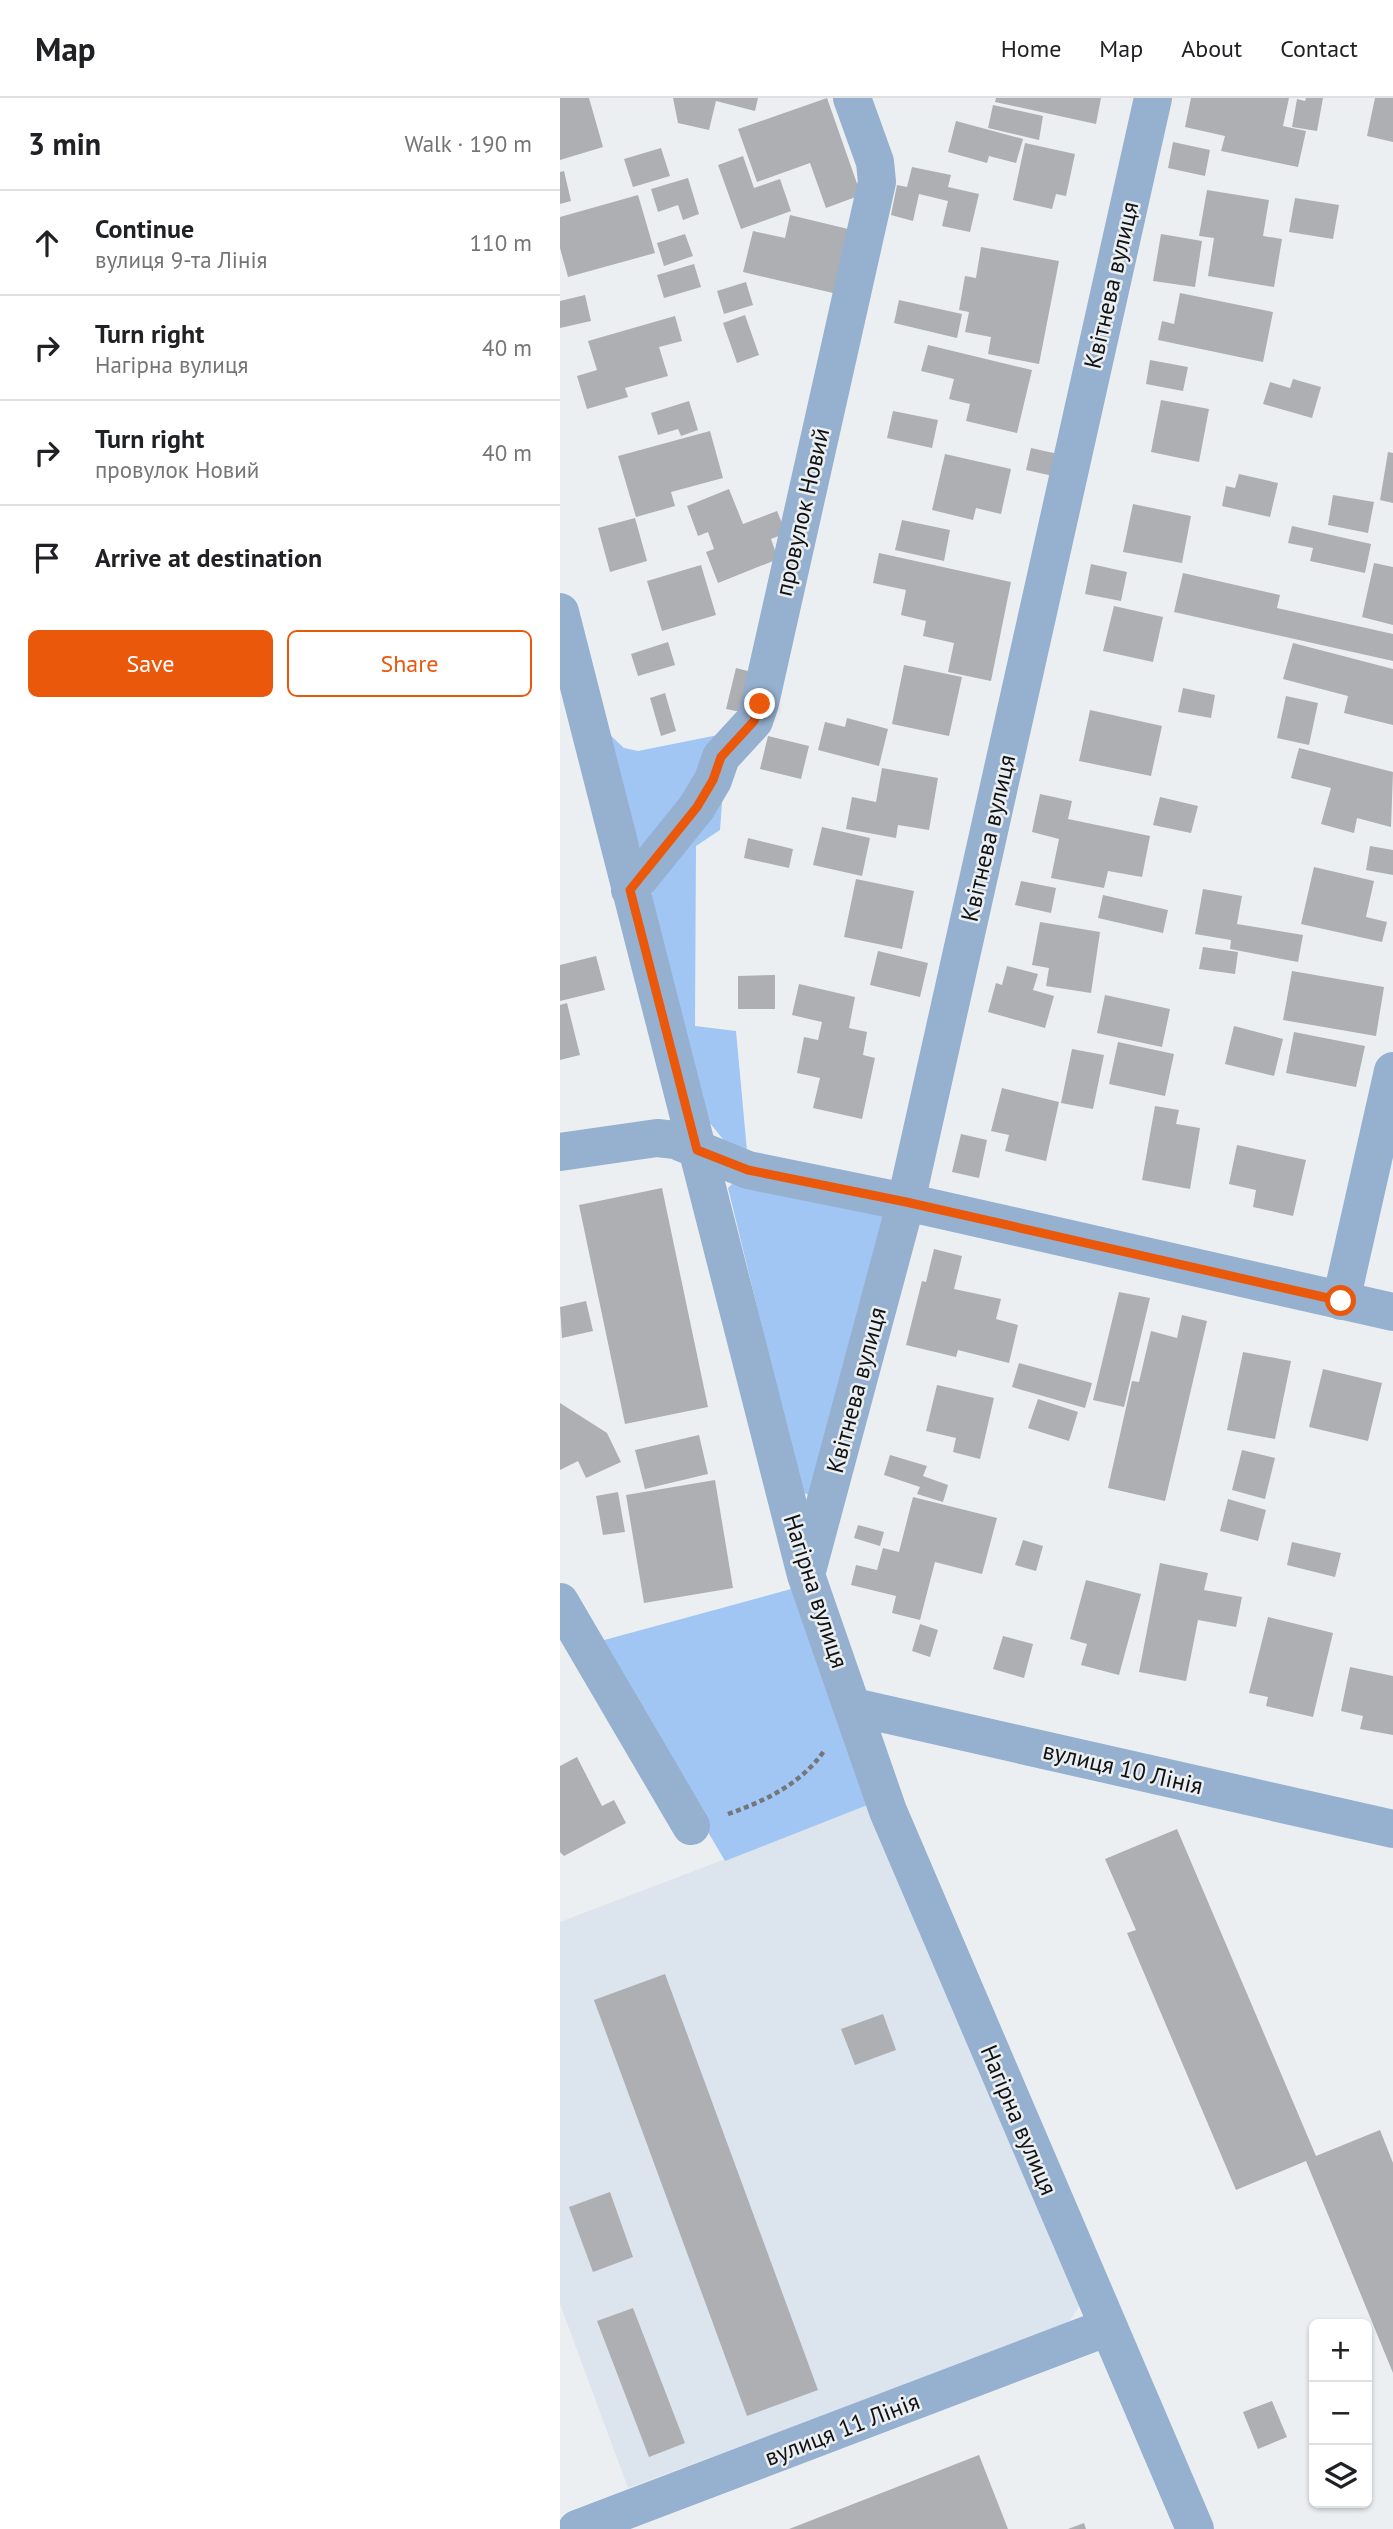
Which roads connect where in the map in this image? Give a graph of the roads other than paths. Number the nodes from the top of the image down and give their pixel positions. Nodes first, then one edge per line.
1 (852, 98) edge
2 (1153, 98) edge
3 (560, 612) edge
4 (630, 890) junction
5 (1393, 1071) edge
6 (697, 1150) junction
7 (560, 1152) edge
8 (906, 1202) junction
9 (1341, 1301) junction
10 (1393, 1312) edge
11 (806, 1575) junction
12 (560, 1602) edge
13 (854, 1707) junction
14 (691, 1826) road end
15 (1393, 1829) edge
16 (1108, 2327) junction
17 (577, 2529) edge
18 (1195, 2529) edge

1 - 4 street, провулок Новий
2 - 8 street, Квітнева вулиця
3 - 4 street, Нагірна вулиця
4 - 6 street, Нагірна вулиця
5 - 9 street
6 - 7 street
6 - 8 street
6 - 11 street, Нагірна вулиця
8 - 9 street
8 - 11 street, Квітнева вулиця
9 - 10 street
11 - 13 street, Нагірна вулиця
12 - 14 street
13 - 15 street, вулиця 10 Лінія
13 - 16 street, Нагірна вулиця
16 - 17 street, вулиця 11 Лінія
16 - 18 street, Нагірна вулиця

